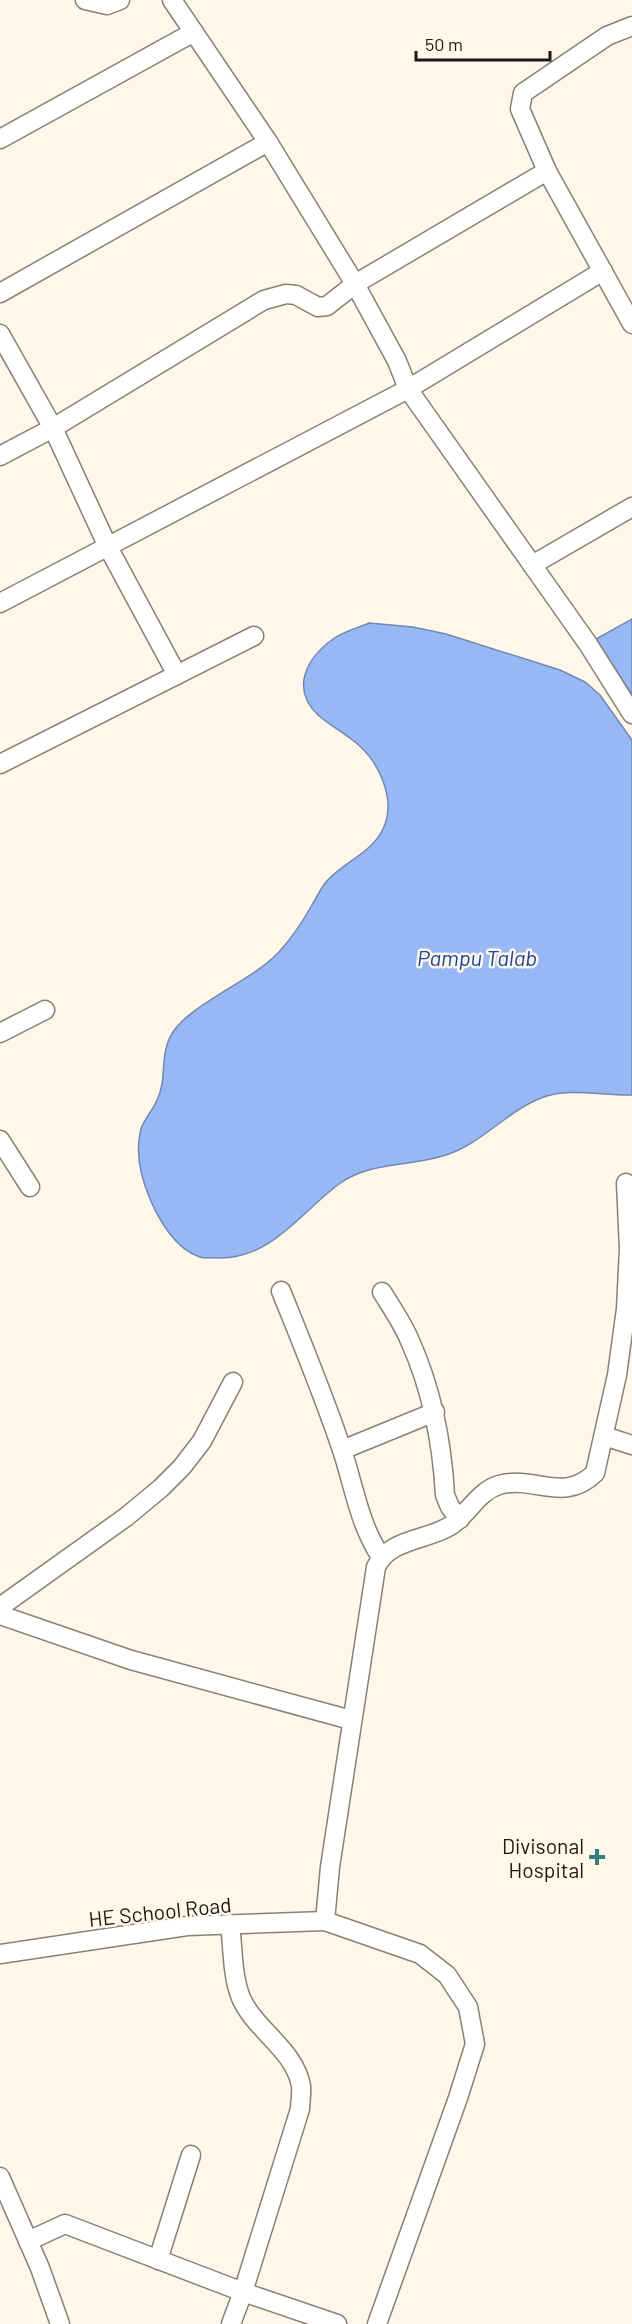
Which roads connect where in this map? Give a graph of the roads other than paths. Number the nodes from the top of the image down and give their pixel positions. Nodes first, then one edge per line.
1 (86, 0) edge
2 (120, 0) edge
3 (172, 0) edge
4 (632, 26) edge
5 (194, 32) junction
6 (0, 139) edge
7 (268, 141) junction
8 (547, 171) junction
9 (603, 271) junction
10 (355, 284) junction
11 (0, 292) edge
12 (632, 324) edge
13 (0, 334) edge
14 (408, 389) junction
15 (53, 428) junction
16 (0, 456) edge
17 (632, 507) edge
18 (108, 547) junction
19 (532, 565) junction
20 (0, 603) edge
21 (254, 636) dead end
22 (177, 675) junction
23 (632, 714) edge
24 (0, 764) edge
25 (45, 1010) dead end
26 (0, 1033) edge
27 (0, 1140) edge
28 (626, 1183) dead end
29 (30, 1187) dead end
30 (281, 1291) dead end
31 (382, 1292) dead end
32 (233, 1382) dead end
33 (435, 1412) junction
34 (604, 1436) junction
35 (632, 1445) edge
36 (342, 1450) junction
37 (460, 1520) junction
38 (381, 1557) junction
39 (0, 1607) edge
40 (0, 1615) edge
41 (351, 1720) junction
42 (325, 1921) junction
43 (230, 1924) junction
44 (0, 1954) edge
45 (191, 2155) dead end
46 (0, 2176) edge
47 (28, 2241) junction
48 (158, 2259) junction
49 (243, 2292) junction
50 (60, 2324) edge
51 (231, 2324) edge
52 (337, 2324) edge
53 (377, 2324) edge

1 - 2 street
3 - 5 street
4 - 8 street
5 - 6 street
5 - 7 street
7 - 10 street
7 - 11 street
8 - 9 street
8 - 10 street
9 - 12 street
9 - 14 street
10 - 14 street
10 - 15 street
13 - 15 street
14 - 18 street
14 - 19 street
15 - 16 street
15 - 18 street
17 - 19 street
18 - 20 street
18 - 22 street
19 - 23 street
21 - 22 street
22 - 24 street
25 - 26 street
27 - 29 street
28 - 34 street
30 - 36 street
31 - 33 street
32 - 39 street
33 - 36 street
33 - 37 street
34 - 35 street
34 - 37 street
36 - 38 street
37 - 38 street
38 - 41 street
40 - 41 street
41 - 42 street
42 - 43 street, HE School Road
42 - 53 street
43 - 44 street, HE School Road
43 - 49 street
45 - 48 street
46 - 47 street
47 - 48 street
47 - 50 street
48 - 49 street
49 - 51 street
49 - 52 street

